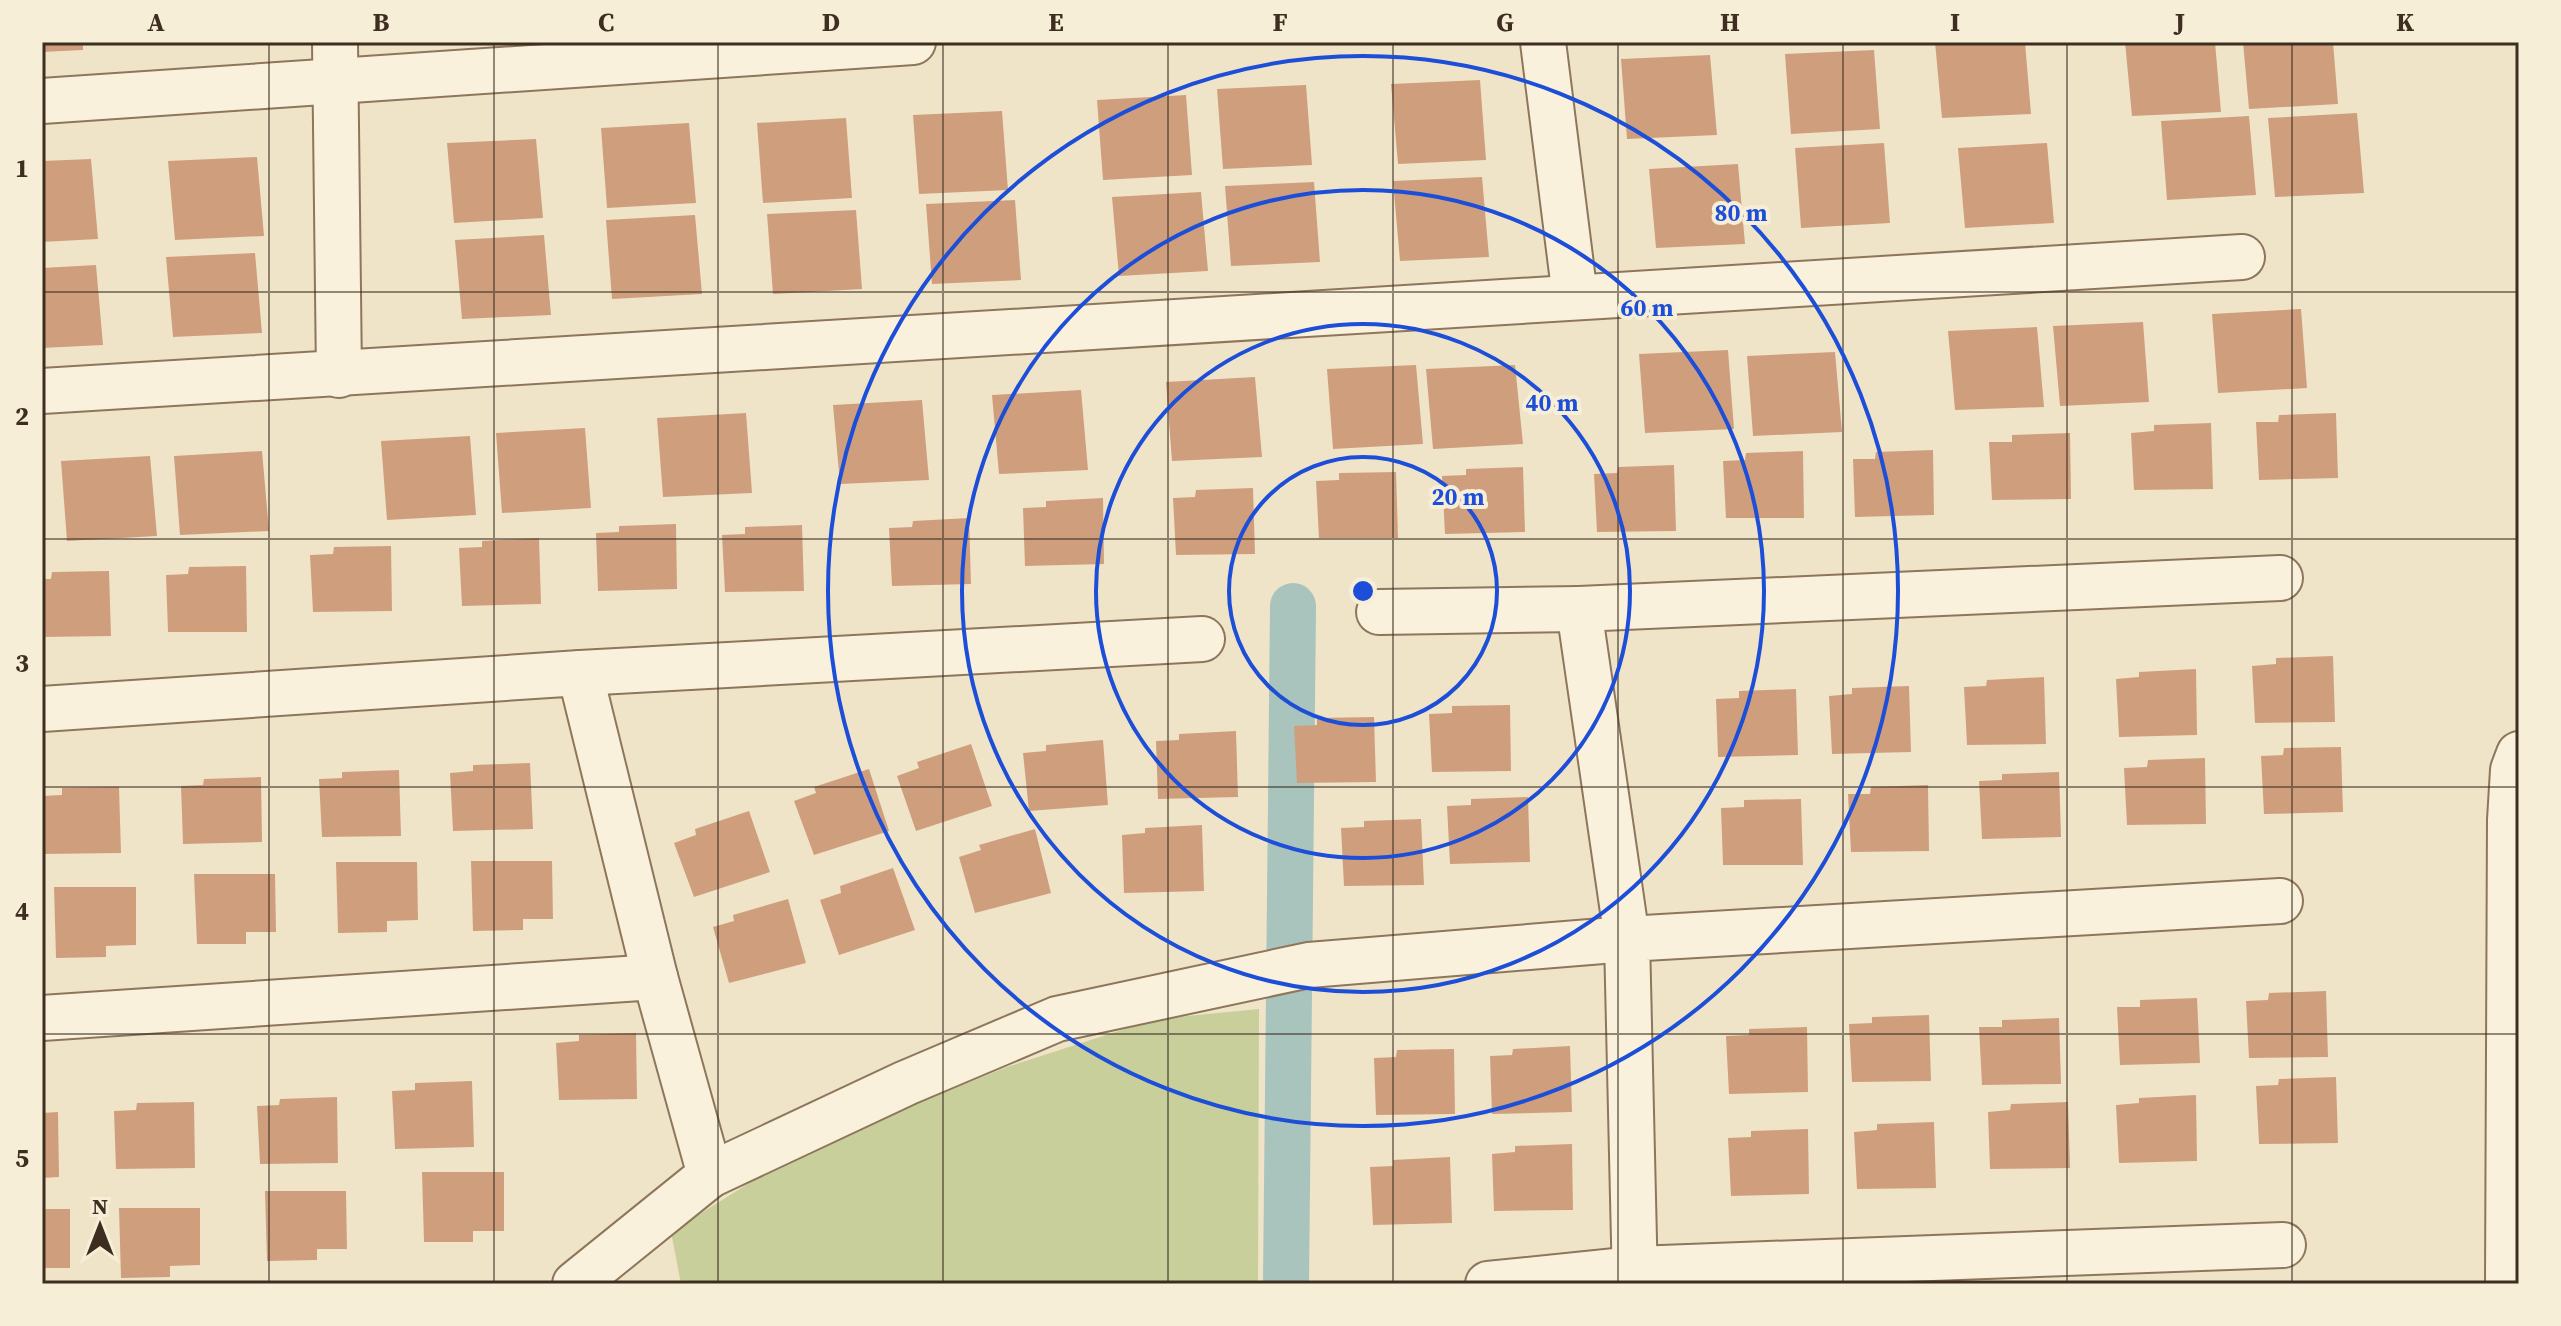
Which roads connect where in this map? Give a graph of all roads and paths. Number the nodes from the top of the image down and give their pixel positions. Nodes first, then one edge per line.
1 (913, 42) edge
2 (1543, 42) edge
3 (335, 63) edge
4 (42, 101) edge
5 (2242, 257) dead end
6 (1575, 297) junction
7 (339, 375) junction
8 (42, 391) edge
9 (2280, 578) dead end
10 (1579, 609) junction
11 (1379, 612) dead end
12 (1202, 639) dead end
13 (580, 673) junction
14 (42, 709) edge
15 (2519, 754) edge
16 (2280, 901) dead end
17 (1627, 939) junction
18 (655, 977) junction
19 (42, 1018) edge
20 (710, 1175) junction
21 (2283, 1245) dead end
22 (1635, 1276) edge
23 (575, 1284) edge
24 (1488, 1284) edge
25 (2508, 1284) edge

1 - 3 street
2 - 6 street
3 - 4 street
3 - 7 street
5 - 6 street
6 - 7 street
7 - 8 street
9 - 10 street
10 - 11 street
10 - 17 street
12 - 13 street
13 - 14 street
13 - 18 street
15 - 25 street
16 - 17 street
17 - 20 street
17 - 22 street
18 - 19 street
18 - 20 street
20 - 23 street
21 - 22 street
22 - 24 street

